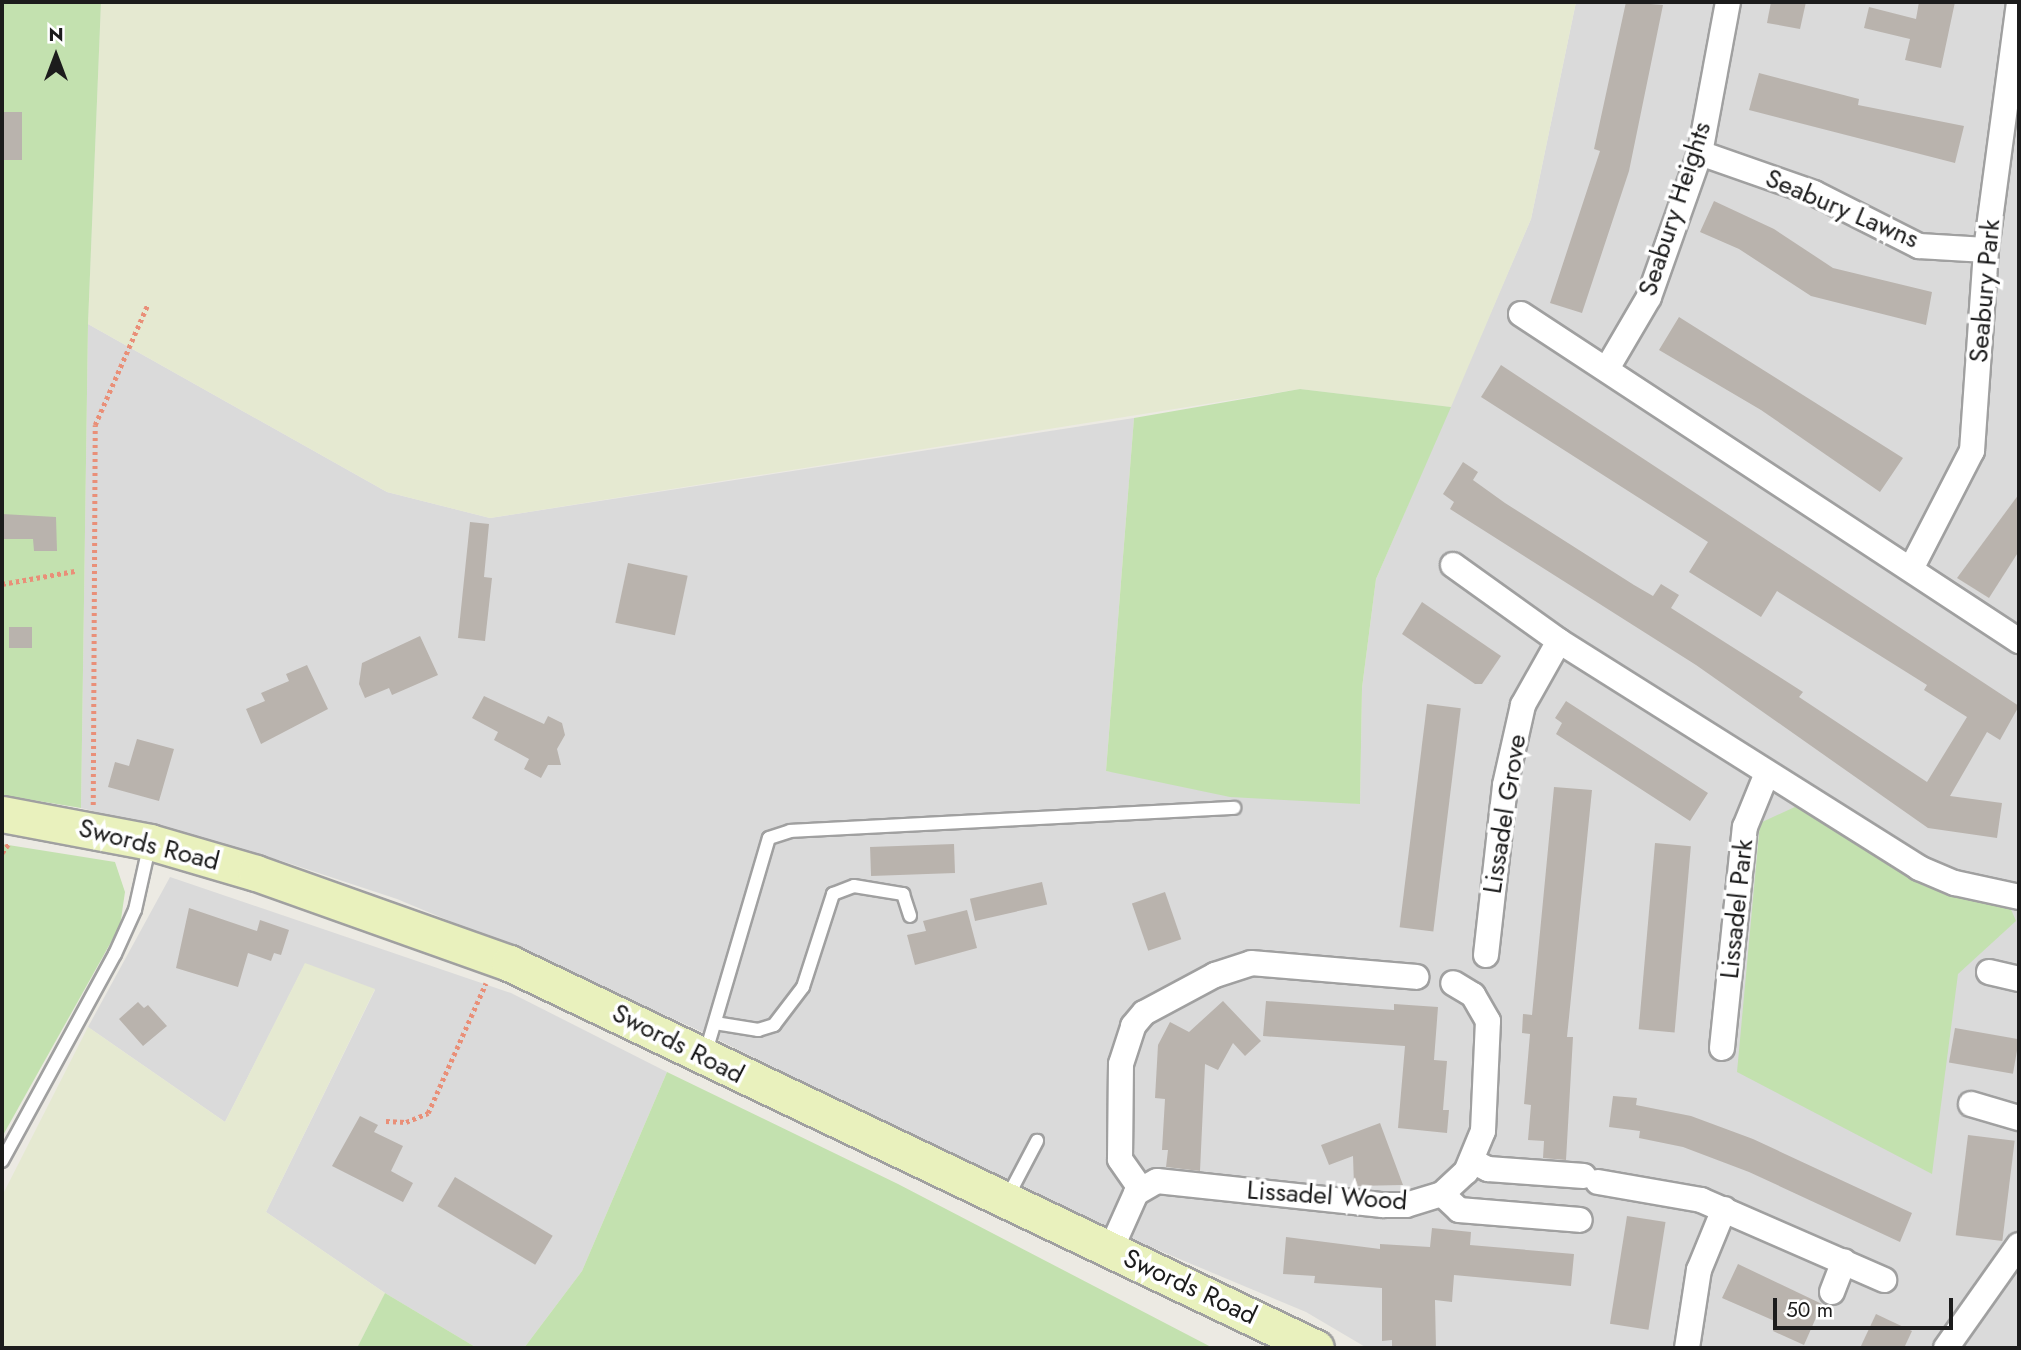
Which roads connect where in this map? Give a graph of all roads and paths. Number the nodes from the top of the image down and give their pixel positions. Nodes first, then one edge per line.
1 (1728, 2) edge
2 (2017, 18) edge
3 (1700, 153) junction
4 (1986, 250) junction
5 (147, 306) dead end
6 (1521, 314) dead end
7 (1608, 367) junction
8 (1453, 565) dead end
9 (1912, 567) junction
10 (75, 571) dead end
11 (2, 584) edge
12 (1559, 641) junction
13 (2019, 641) edge
14 (1767, 773) junction
15 (1234, 808) dead end
16 (7, 815) edge
17 (94, 830) junction
18 (150, 842) junction
19 (2019, 897) edge
20 (910, 916) dead end
21 (1486, 955) dead end
22 (1989, 972) dead end
23 (489, 976) dead end
24 (1416, 977) dead end
25 (2019, 979) edge
26 (1453, 984) dead end
27 (715, 1024) junction
28 (1722, 1048) dead end
29 (704, 1060) junction
30 (1970, 1104) dead end
31 (2019, 1118) edge
32 (386, 1121) dead end
33 (1037, 1141) dead end
34 (2, 1161) edge
35 (1472, 1161) junction
36 (1140, 1188) junction
37 (1442, 1194) junction
38 (1006, 1200) junction
39 (1724, 1209) junction
40 (1580, 1220) dead end
41 (2019, 1245) edge
42 (1111, 1249) junction
43 (1843, 1261) junction
44 (1884, 1280) dead end
45 (1832, 1292) dead end
46 (1316, 1348) edge
47 (1687, 1348) edge
48 (1946, 1348) edge

1 - 3 street, Seabury Heights
2 - 4 street, Seabury Park
3 - 4 street, Seabury Lawns
3 - 7 street, Seabury Heights
4 - 9 street, Seabury Park
5 - 17 path
6 - 7 street
7 - 9 street
8 - 12 street
9 - 13 street
10 - 11 path
12 - 14 street
12 - 21 street, Lissadel Grove
14 - 19 street
14 - 28 street, Lissadel Park
15 - 27 lane
16 - 17 main road, Swords Road
17 - 18 main road, Swords Road
18 - 29 main road, Swords Road
18 - 34 lane
20 - 27 lane
22 - 25 street
23 - 32 path
24 - 36 street
26 - 35 street, Lissadel Wood
27 - 29 lane
29 - 38 main road, Swords Road
30 - 31 street
33 - 38 lane
35 - 37 street, Lissadel Wood
35 - 39 street
36 - 37 street, Lissadel Wood
36 - 42 street
37 - 40 street
38 - 42 main road, Swords Road
39 - 43 street
39 - 47 street
41 - 48 street
42 - 46 main road, Swords Road
43 - 44 street
43 - 45 street

